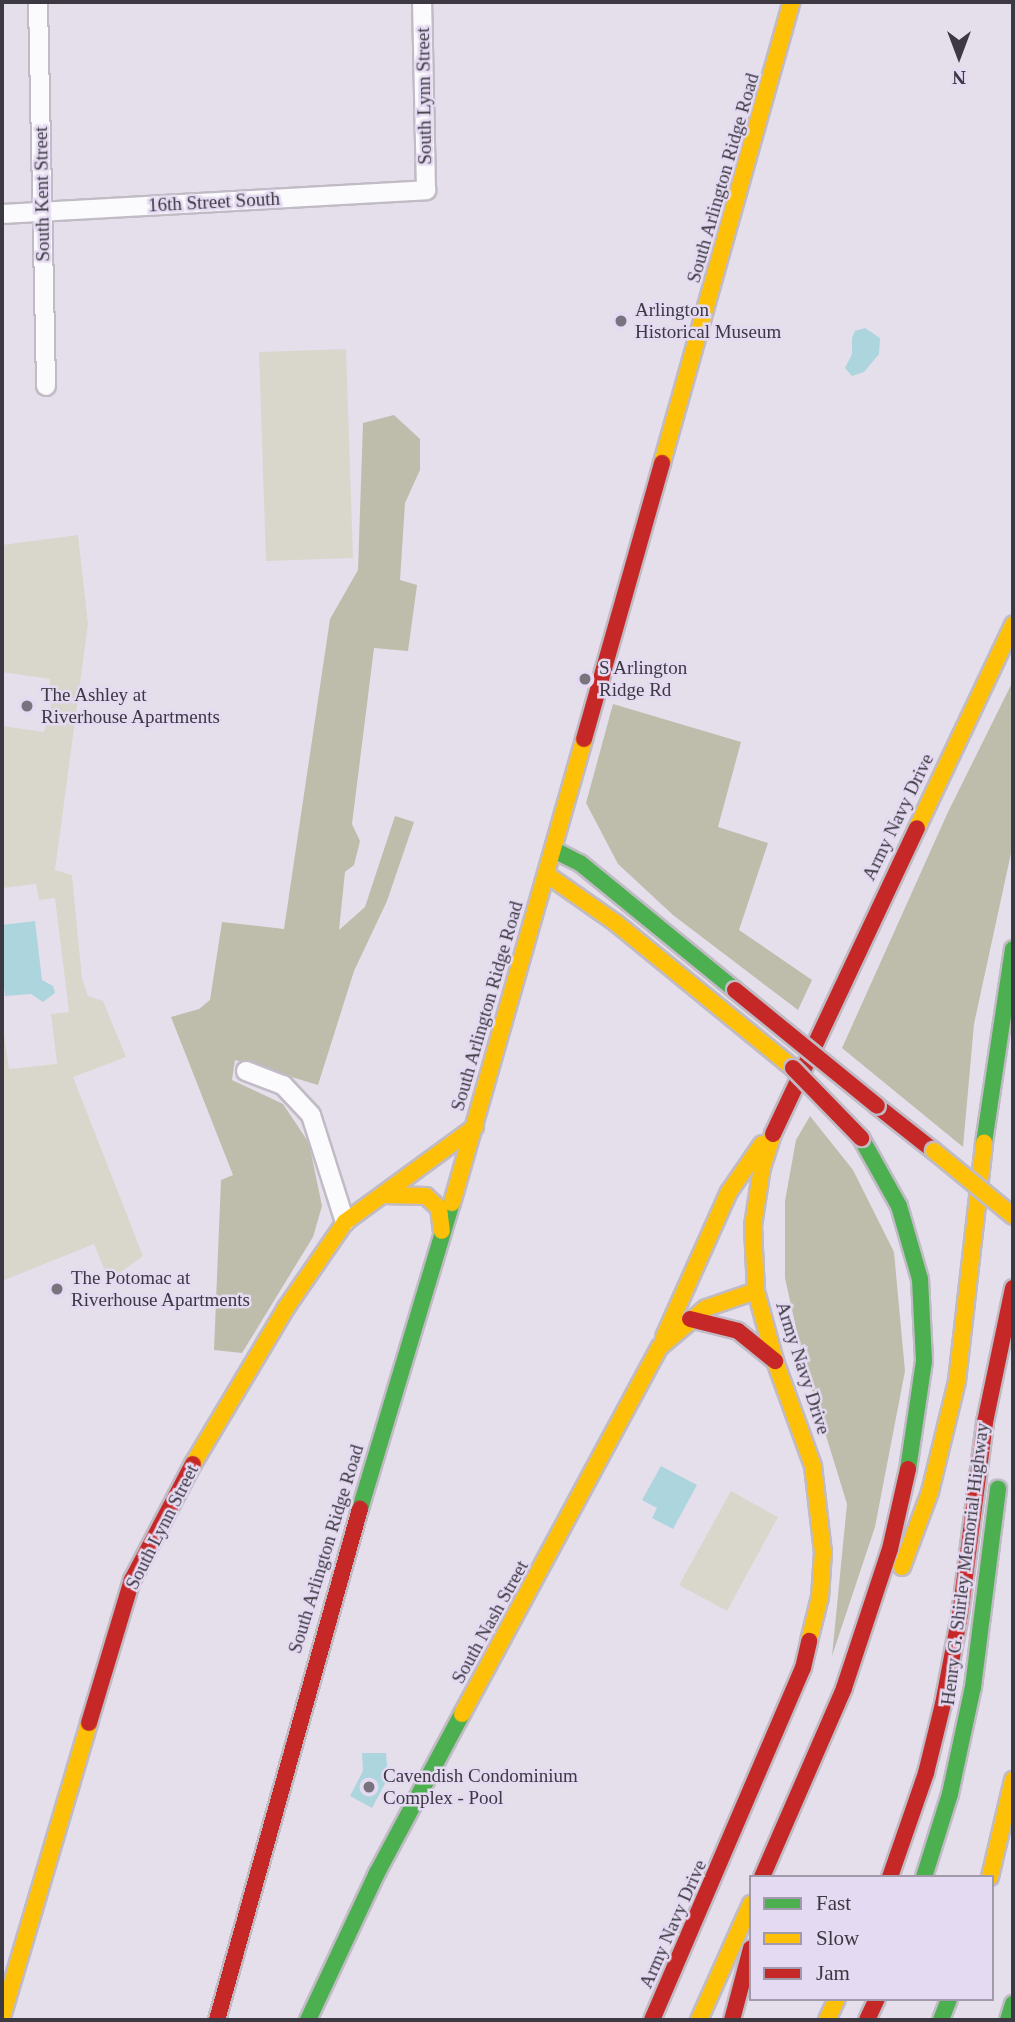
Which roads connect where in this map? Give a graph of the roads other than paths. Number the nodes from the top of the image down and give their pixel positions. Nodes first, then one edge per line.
1 (38, 2) edge
2 (422, 2) edge
3 (792, 2) edge
4 (426, 190) joint
5 (43, 212) junction
6 (2, 214) edge
7 (46, 386) dead end
8 (1013, 625) edge
9 (554, 850) junction
10 (546, 874) junction
11 (1013, 949) edge
12 (246, 1071) dead end
13 (776, 1124) junction
14 (475, 1127) junction
15 (383, 1195) junction
16 (1013, 1216) edge
17 (345, 1222) junction
18 (442, 1237) junction
19 (756, 1291) junction
20 (1013, 1291) edge
21 (690, 1319) junction
22 (660, 1347) junction
23 (775, 1361) junction
24 (1006, 1411) dead end
25 (999, 1478) dead end
26 (844, 1688) junction
27 (1013, 1780) edge
28 (798, 1800) junction
29 (763, 1875) edge
30 (775, 1875) edge
31 (891, 1875) edge
32 (925, 1875) edge
33 (990, 1875) edge
34 (749, 1908) edge
35 (749, 1956) edge
36 (836, 2001) edge
37 (876, 2001) edge
38 (948, 2001) edge
39 (1013, 2004) edge
40 (2, 2017) edge
41 (217, 2020) edge
42 (308, 2020) edge
43 (652, 2020) edge
44 (699, 2020) edge
45 (732, 2020) edge
46 (827, 2020) edge
47 (867, 2020) edge
48 (941, 2020) edge
49 (1008, 2020) edge

1 - 5 street, South Kent Street
2 - 4 street, South Lynn Street
3 - 9 main road, South Arlington Ridge Road
4 - 5 street, 16th Street South
5 - 6 street, 16th Street South
5 - 7 street, South Kent Street
8 - 13 main road, Army Navy Drive
9 - 10 main road, South Arlington Ridge Road
9 - 16 main road, bridge
10 - 14 main road, South Arlington Ridge Road
10 - 26 main road, bridge
11 - 26 main road
12 - 17 street
13 - 19 main road, Army Navy Drive
13 - 22 main road
14 - 15 main road, South Lynn Street
14 - 18 main road, South Arlington Ridge Road
15 - 17 main road, South Lynn Street
15 - 18 main road
17 - 40 main road, South Lynn Street
18 - 41 main road, South Arlington Ridge Road
19 - 21 main road, South Nash Street
19 - 23 main road, Army Navy Drive
20 - 24 main road, Henry G. Shirley Memorial Highway
20 - 31 main road
21 - 22 main road, South Nash Street
21 - 23 main road
22 - 42 main road, South Nash Street
23 - 43 main road, Army Navy Drive
25 - 32 main road, Henry G. Shirley Memorial Highway
26 - 28 main road
27 - 33 main road
28 - 29 main road
28 - 30 main road
34 - 44 main road
35 - 45 main road
36 - 46 main road
37 - 47 main road
38 - 48 main road
39 - 49 main road

